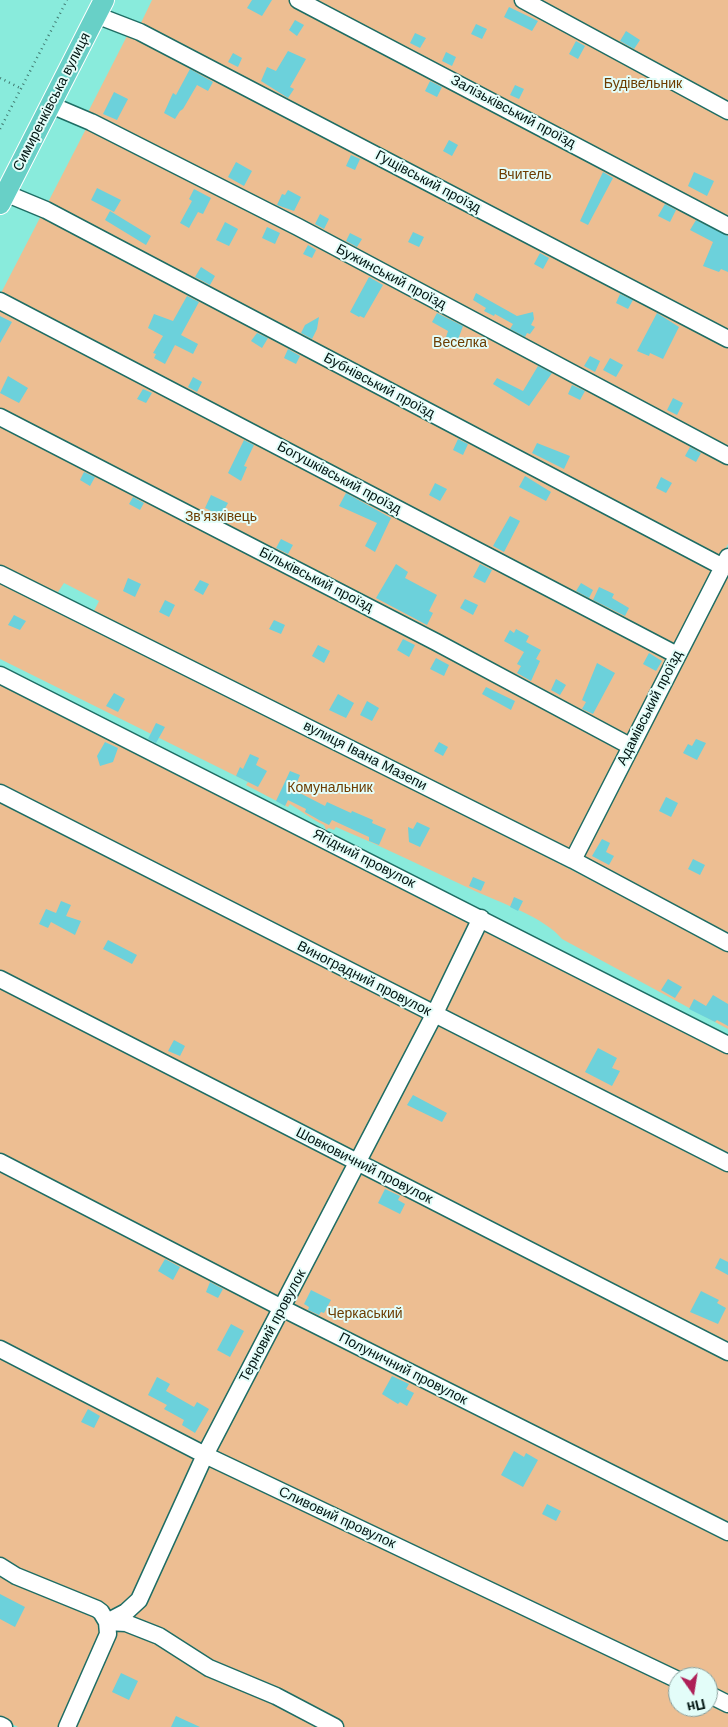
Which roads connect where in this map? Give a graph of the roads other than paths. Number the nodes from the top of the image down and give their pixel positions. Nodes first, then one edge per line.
1 (298, 0) edge
2 (523, 0) edge
3 (100, 8) edge
4 (51, 105) junction
5 (728, 111) edge
6 (3, 199) edge
7 (728, 226) edge
8 (0, 301) edge
9 (728, 339) edge
10 (0, 417) edge
11 (728, 456) edge
12 (725, 562) edge
13 (0, 574) edge
14 (677, 655) junction
15 (0, 675) edge
16 (630, 746) junction
17 (0, 794) edge
18 (573, 860) junction
19 (481, 918) junction
20 (728, 943) edge
21 (0, 979) edge
22 (434, 1015) junction
23 (728, 1044) edge
24 (0, 1162) edge
25 (357, 1163) junction
26 (728, 1163) edge
27 (282, 1308) junction
28 (0, 1349) edge
29 (728, 1352) edge
30 (205, 1455) junction
31 (728, 1532) edge
32 (0, 1566) edge
33 (107, 1622) junction
34 (668, 1675) edge
35 (0, 1725) edge
36 (4, 1727) edge
37 (67, 1727) edge
38 (335, 1727) edge

1 - 7 street, Залізьківський проїзд
2 - 5 street
3 - 4 main road, Симиренківська вулиця
3 - 9 street, Гущівський проїзд
4 - 6 main road, Симиренківська вулиця
4 - 11 street, Бужинський проїзд
6 - 12 street, Бубнівський проїзд
8 - 14 street, Богушківський проїзд
10 - 16 street, Більківський проїзд
12 - 14 street, Адамівський проїзд
13 - 18 street, вулиця Івана Мазепи
14 - 16 street, Адамівський проїзд
15 - 19 street, Ягідний провулок
16 - 18 street, Адамівський проїзд
17 - 22 street, Виноградний провулок
18 - 20 street, вулиця Івана Мазепи
19 - 22 street, Терновий провулок
19 - 23 street, Ягідний провулок
21 - 25 street, Шовковичний провулок
22 - 25 street, Терновий провулок
22 - 26 street, Виноградний провулок
24 - 27 street, Полуничний провулок
25 - 27 street, Терновий провулок
25 - 29 street, Шовковичний провулок
27 - 30 street, Терновий провулок
27 - 31 street, Полуничний провулок
28 - 30 street, Сливовий провулок
30 - 33 street, Терновий провулок
30 - 34 street, Сливовий провулок
32 - 33 street
33 - 37 street
33 - 38 street
35 - 36 street

